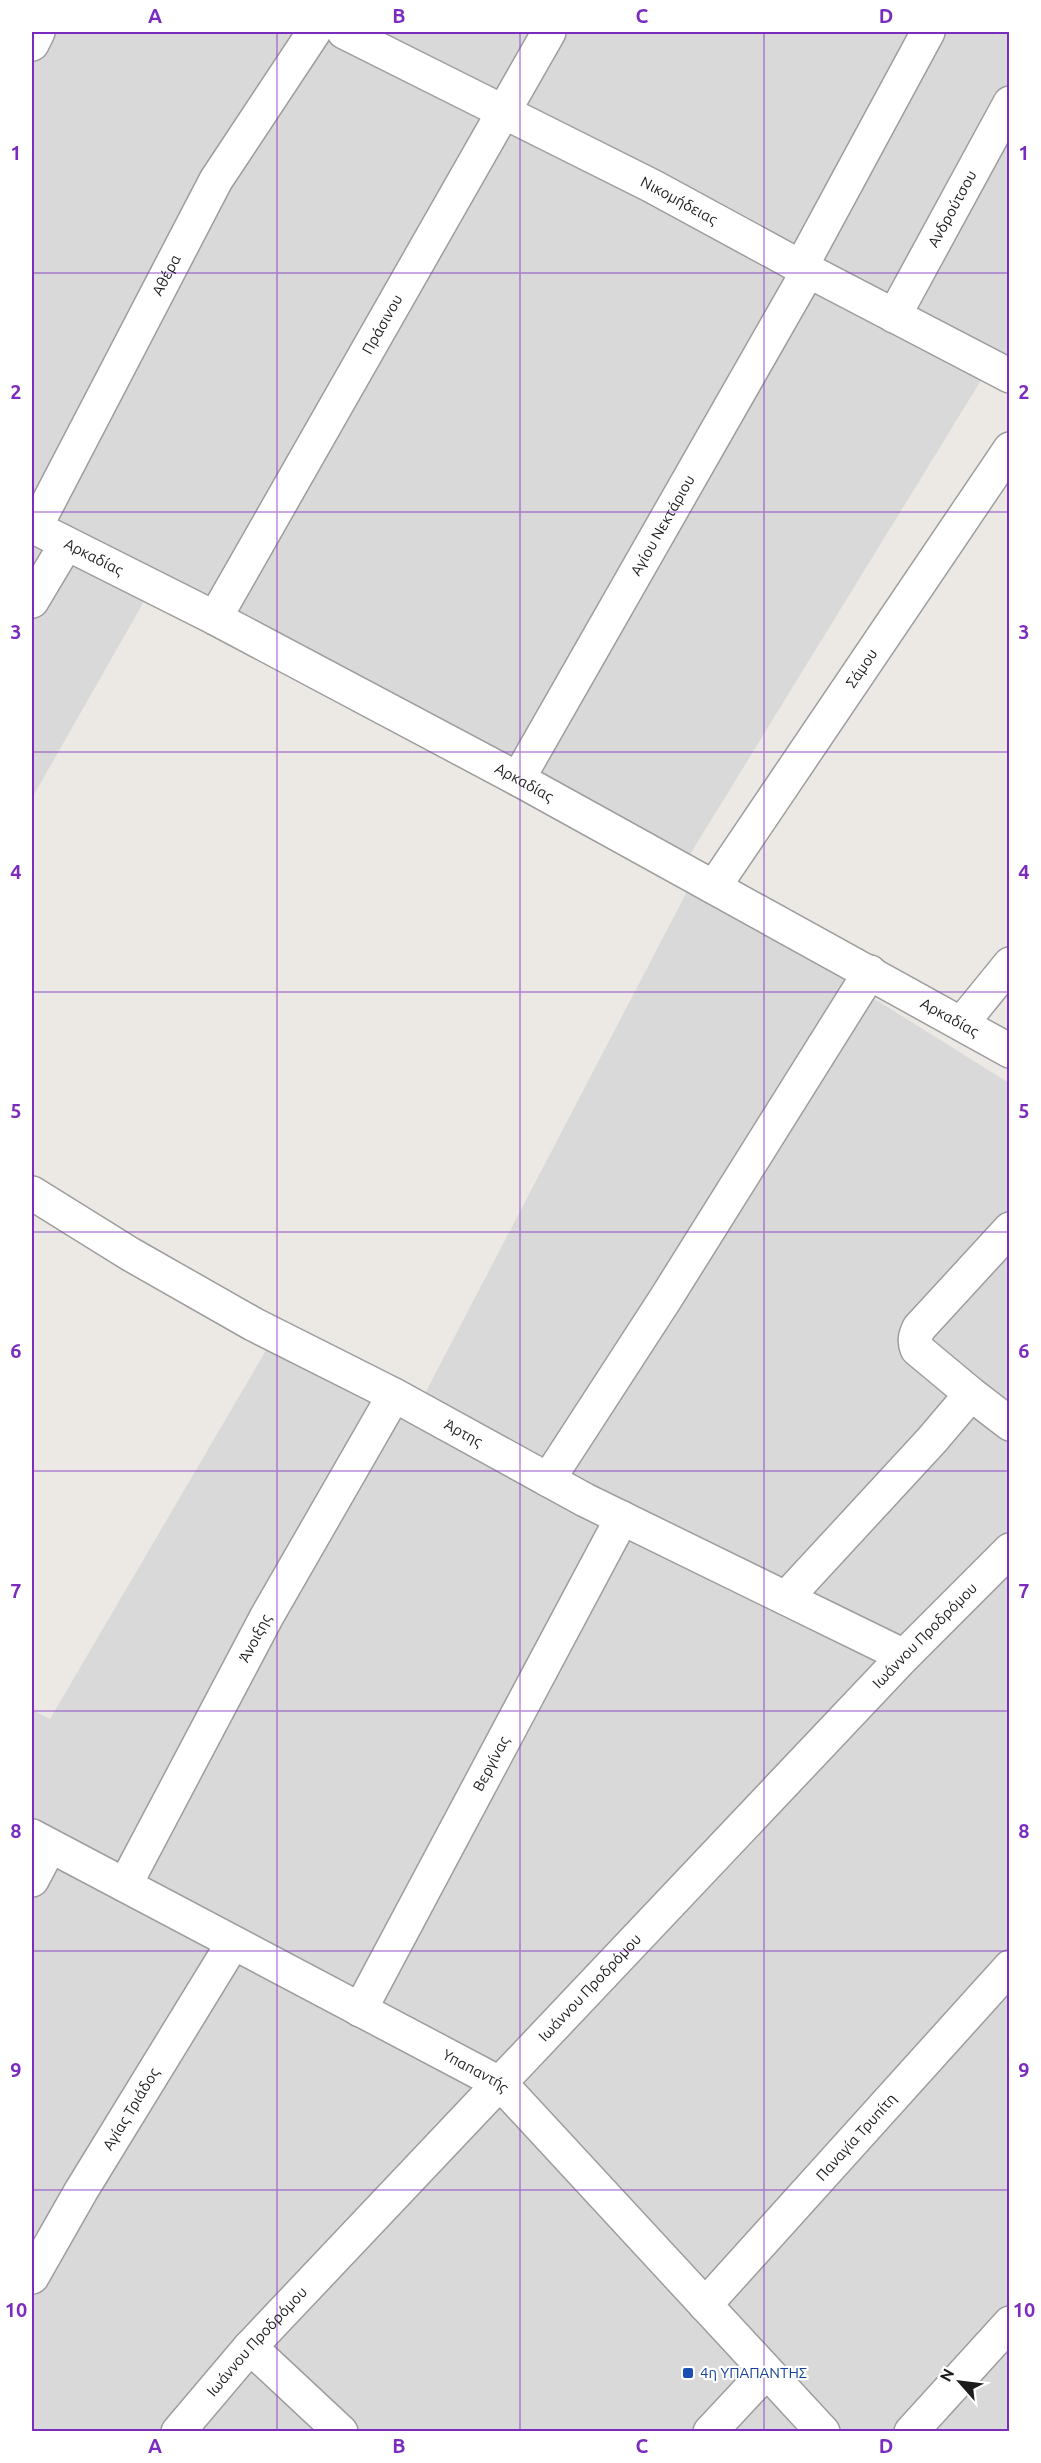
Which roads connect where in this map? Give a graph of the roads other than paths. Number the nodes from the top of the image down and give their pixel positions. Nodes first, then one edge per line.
1 (39, 32) edge
2 (314, 32) edge
3 (344, 32) edge
4 (549, 32) edge
5 (928, 32) edge
6 (32, 44) edge
7 (1010, 103) edge
8 (504, 110) junction
9 (804, 269) junction
10 (894, 316) junction
11 (1010, 376) edge
12 (1010, 449) edge
13 (33, 527) edge
14 (66, 544) junction
15 (32, 601) edge
16 (215, 618) junction
17 (518, 779) junction
18 (714, 887) junction
19 (1010, 964) edge
20 (870, 972) junction
21 (962, 1023) junction
22 (1010, 1051) edge
23 (32, 1193) edge
24 (1010, 1229) edge
25 (971, 1394) junction
26 (394, 1395) junction
27 (1010, 1424) edge
28 (548, 1480) junction
29 (622, 1518) junction
30 (1010, 1550) edge
31 (787, 1598) junction
32 (904, 1656) junction
33 (41, 1841) edge
34 (32, 1880) edge
35 (124, 1885) junction
36 (233, 1942) junction
37 (1010, 1967) edge
38 (360, 2010) junction
39 (501, 2084) junction
40 (32, 2277) edge
41 (705, 2305) junction
42 (1010, 2323) edge
43 (250, 2347) junction
44 (766, 2372) junction
45 (178, 2432) edge
46 (341, 2432) edge
47 (710, 2432) edge
48 (823, 2432) edge
49 (911, 2432) edge

1 - 6 street
2 - 13 street, Αθέρα
3 - 8 street, Νικομήδειας
4 - 8 street, Πράσινου
5 - 9 street, Αγίου Νεκτάριου
7 - 10 street, Ανδρούτσου
8 - 9 street, Νικομήδειας
8 - 16 street, Πράσινου
9 - 10 street, Νικομήδειας
9 - 17 street, Αγίου Νεκτάριου
10 - 11 street, Νικομήδειας
12 - 18 street, Σάμου
13 - 14 street, Αρκαδίας
14 - 15 street
14 - 16 street, Αρκαδίας
16 - 17 street, Αρκαδίας
17 - 18 street, Αρκαδίας
18 - 20 street, Αρκαδίας
19 - 21 street
20 - 21 street, Αρκαδίας
20 - 28 street
21 - 22 street, Αρκαδίας
23 - 26 street, Άρτης
24 - 25 street
25 - 27 street
25 - 31 street
26 - 28 street, Άρτης
26 - 35 street, Άνοιξης
28 - 29 street, Άρτης
29 - 31 street, Άρτης
29 - 38 street, Βεργίνας
30 - 32 street, Ιωάννου Προδρόμου
31 - 32 street, Άρτης
32 - 39 street, Ιωάννου Προδρόμου
33 - 34 street
33 - 35 street, Υπαπαντής
35 - 36 street, Υπαπαντής
36 - 38 street, Υπαπαντής
36 - 40 street, Αγίας Τριάδος
37 - 41 street, Παναγία Τρυπίτη
38 - 39 street, Υπαπαντής
39 - 41 street, Υπαπαντής
39 - 43 street, Ιωάννου Προδρόμου
41 - 44 street, Υπαπαντής
42 - 49 street
43 - 45 street, Ιωάννου Προδρόμου
43 - 46 street
44 - 47 street
44 - 48 street, Υπαπαντής

